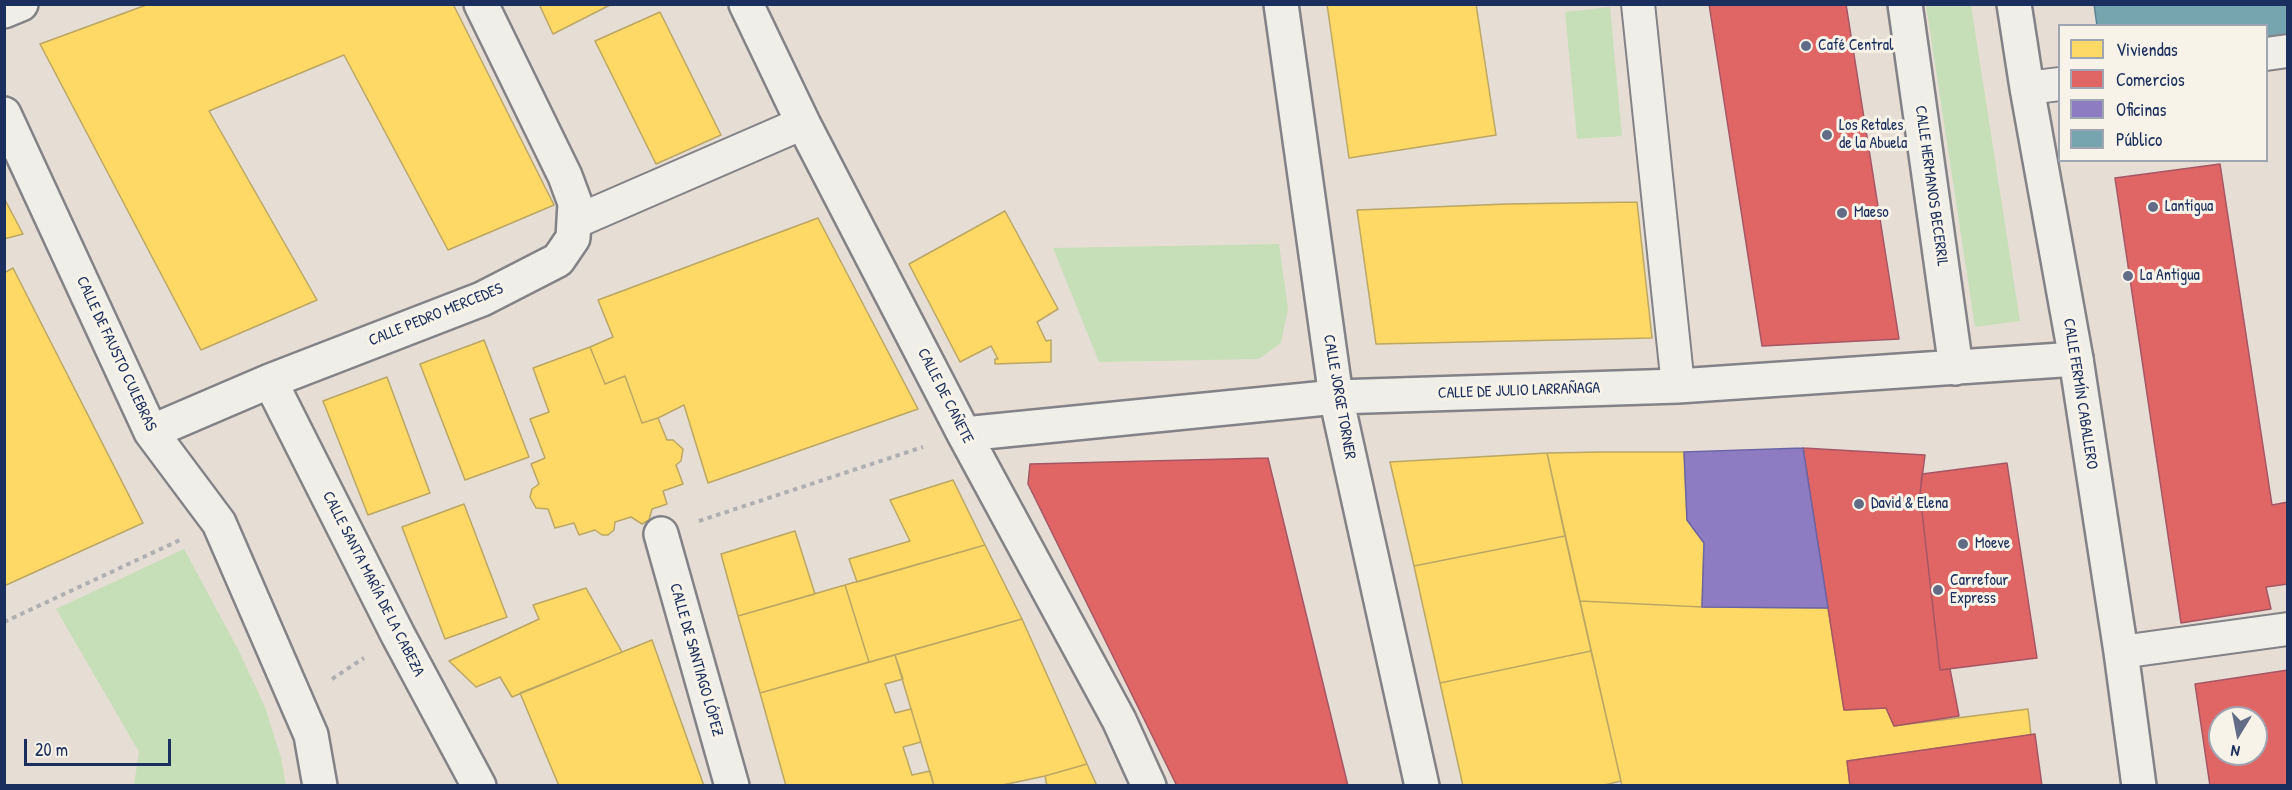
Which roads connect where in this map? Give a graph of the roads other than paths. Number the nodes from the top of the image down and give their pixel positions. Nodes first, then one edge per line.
1 (21, 4) edge
2 (481, 4) edge
3 (746, 4) edge
4 (1281, 4) edge
5 (1638, 4) edge
6 (1905, 4) edge
7 (2014, 4) edge
8 (4, 11) edge
9 (2288, 51) edge
10 (2268, 54) edge
11 (2058, 84) edge
12 (2027, 88) junction
13 (4, 114) edge
14 (803, 123) junction
15 (575, 222) junction
16 (2076, 359) junction
17 (1956, 368) junction
18 (270, 381) junction
19 (1678, 386) junction
20 (1336, 397) junction
21 (151, 432) junction
22 (964, 434) junction
23 (661, 534) road end
24 (2288, 629) edge
25 (2121, 652) junction
26 (320, 786) edge
27 (479, 786) edge
28 (732, 786) edge
29 (1149, 786) edge
30 (1422, 786) edge
31 (2139, 786) edge

1 - 8 street
2 - 15 street, CALLE PEDRO MERCEDES
3 - 14 street, CALLE DE CAÑETE
4 - 20 street, CALLE JORGE TORNER
5 - 19 street
6 - 17 street, CALLE HERMANOS BECERRIL
7 - 12 street, CALLE FERMÍN CABALLERO
9 - 10 street
11 - 12 street
12 - 16 street, CALLE FERMÍN CABALLERO
13 - 21 street, CALLE DE FAUSTO CULEBRAS
14 - 15 street
14 - 22 street, CALLE DE CAÑETE
15 - 18 street, CALLE PEDRO MERCEDES
16 - 17 street, CALLE DE JULIO LARRAÑAGA
16 - 25 street, CALLE FERMÍN CABALLERO
17 - 19 street, CALLE DE JULIO LARRAÑAGA
18 - 21 street, CALLE PEDRO MERCEDES
18 - 27 street, CALLE SANTA MARÍA DE LA CABEZA
19 - 20 street, CALLE DE JULIO LARRAÑAGA
20 - 22 street, CALLE DE JULIO LARRAÑAGA
20 - 30 street, CALLE JORGE TORNER
21 - 26 street, CALLE DE FAUSTO CULEBRAS
22 - 29 street, CALLE DE CAÑETE
23 - 28 street, CALLE DE SANTIAGO LÓPEZ
24 - 25 street
25 - 31 street, CALLE FERMÍN CABALLERO

